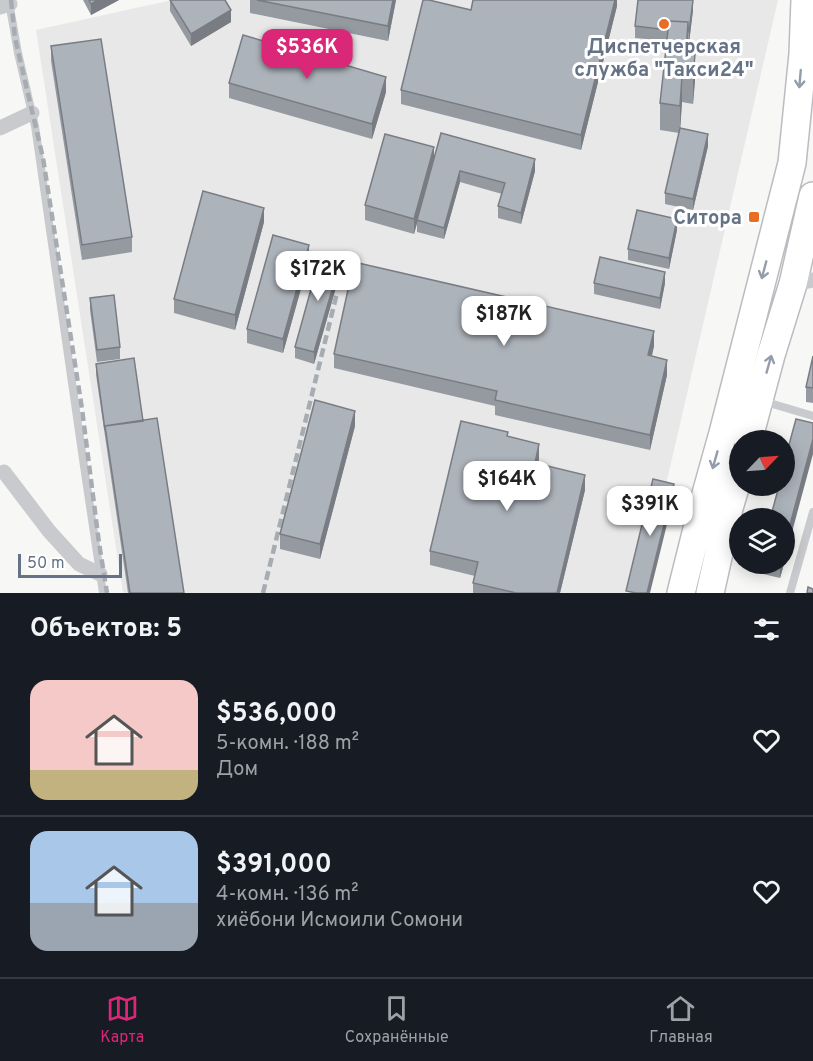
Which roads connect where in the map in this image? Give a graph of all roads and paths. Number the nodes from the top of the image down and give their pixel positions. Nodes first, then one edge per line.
1 (806, 0) edge
2 (6, 4) edge
3 (32, 113) junction
4 (0, 128) edge
5 (813, 196) edge
6 (803, 282) edge
7 (759, 400) junction
8 (813, 416) edge
9 (751, 430) edge
10 (4, 472) dead end
11 (733, 496) edge
12 (704, 501) junction
13 (729, 508) junction
14 (813, 512) edge
15 (100, 574) junction
16 (712, 591) edge
17 (103, 593) edge
18 (681, 593) edge
19 (790, 593) edge

1 -> 12 highway
2 - 3 lane
3 - 4 street
3 - 15 lane
5 - 6 highway
7 -> 6 highway
7 - 8 lane
7 - 9 highway
10 - 15 street
11 - 13 highway
12 - 13 highway
12 - 18 highway
13 - 16 highway
14 - 19 lane
15 - 17 lane

